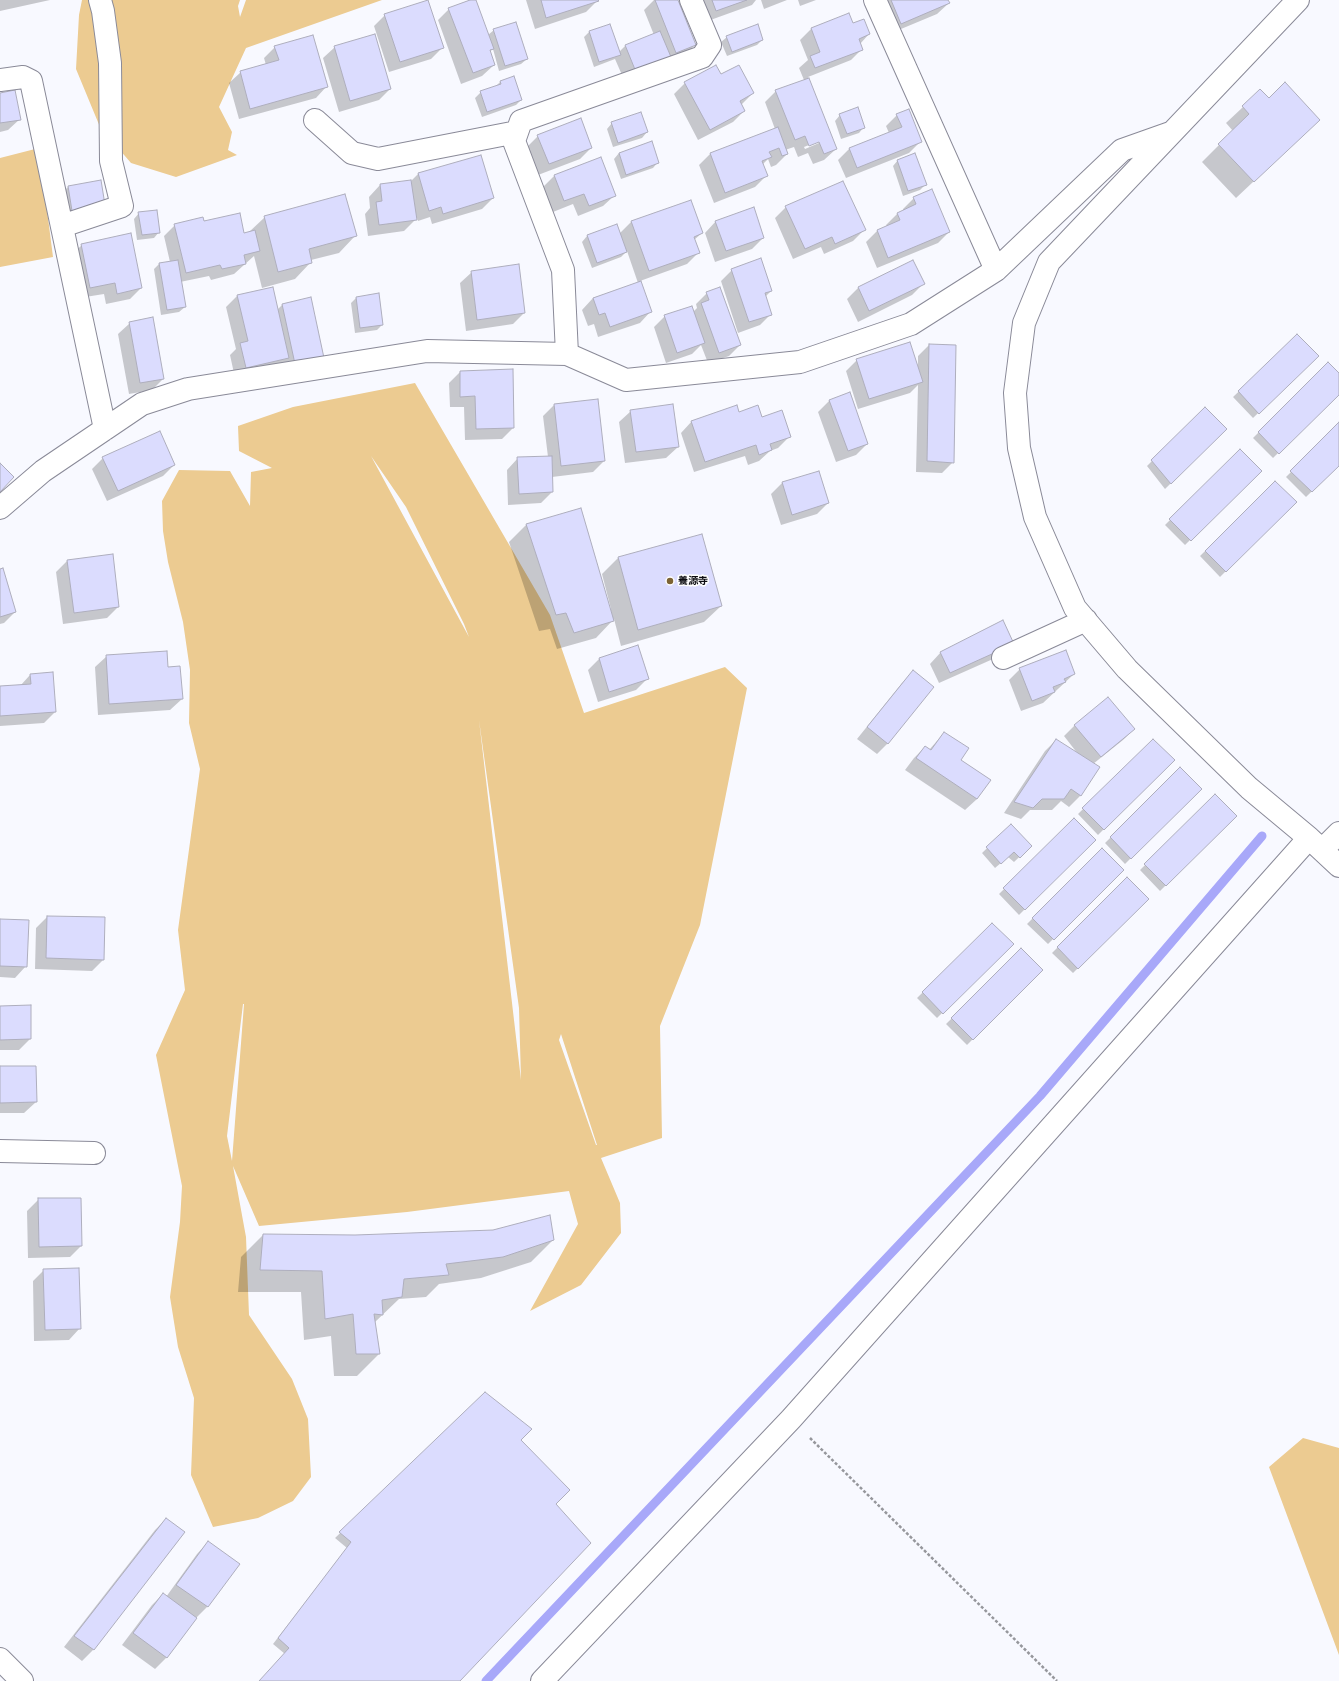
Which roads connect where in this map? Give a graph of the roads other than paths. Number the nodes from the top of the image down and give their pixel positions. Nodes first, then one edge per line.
1 (100, 0) edge
2 (691, 0) edge
3 (874, 0) edge
4 (1298, 0) edge
5 (0, 80) edge
6 (315, 120) dead end
7 (517, 132) junction
8 (1170, 133) junction
9 (62, 226) junction
10 (996, 270) junction
11 (567, 354) junction
12 (105, 429) junction
13 (0, 508) edge
14 (1086, 620) junction
15 (1003, 658) dead end
16 (1339, 833) edge
17 (1315, 844) junction
18 (1339, 866) edge
19 (0, 1152) edge
20 (94, 1153) dead end
21 (0, 1659) edge
22 (22, 1681) edge
23 (542, 1681) edge

1 - 9 street
2 - 7 street
3 - 10 street
4 - 8 street
5 - 9 street
6 - 7 street
7 - 11 street
8 - 10 street
8 - 14 street
9 - 12 street
10 - 11 street
11 - 12 street
12 - 13 street
14 - 15 street
14 - 17 street
16 - 17 street
17 - 18 street
17 - 23 street
19 - 20 street
21 - 22 street

